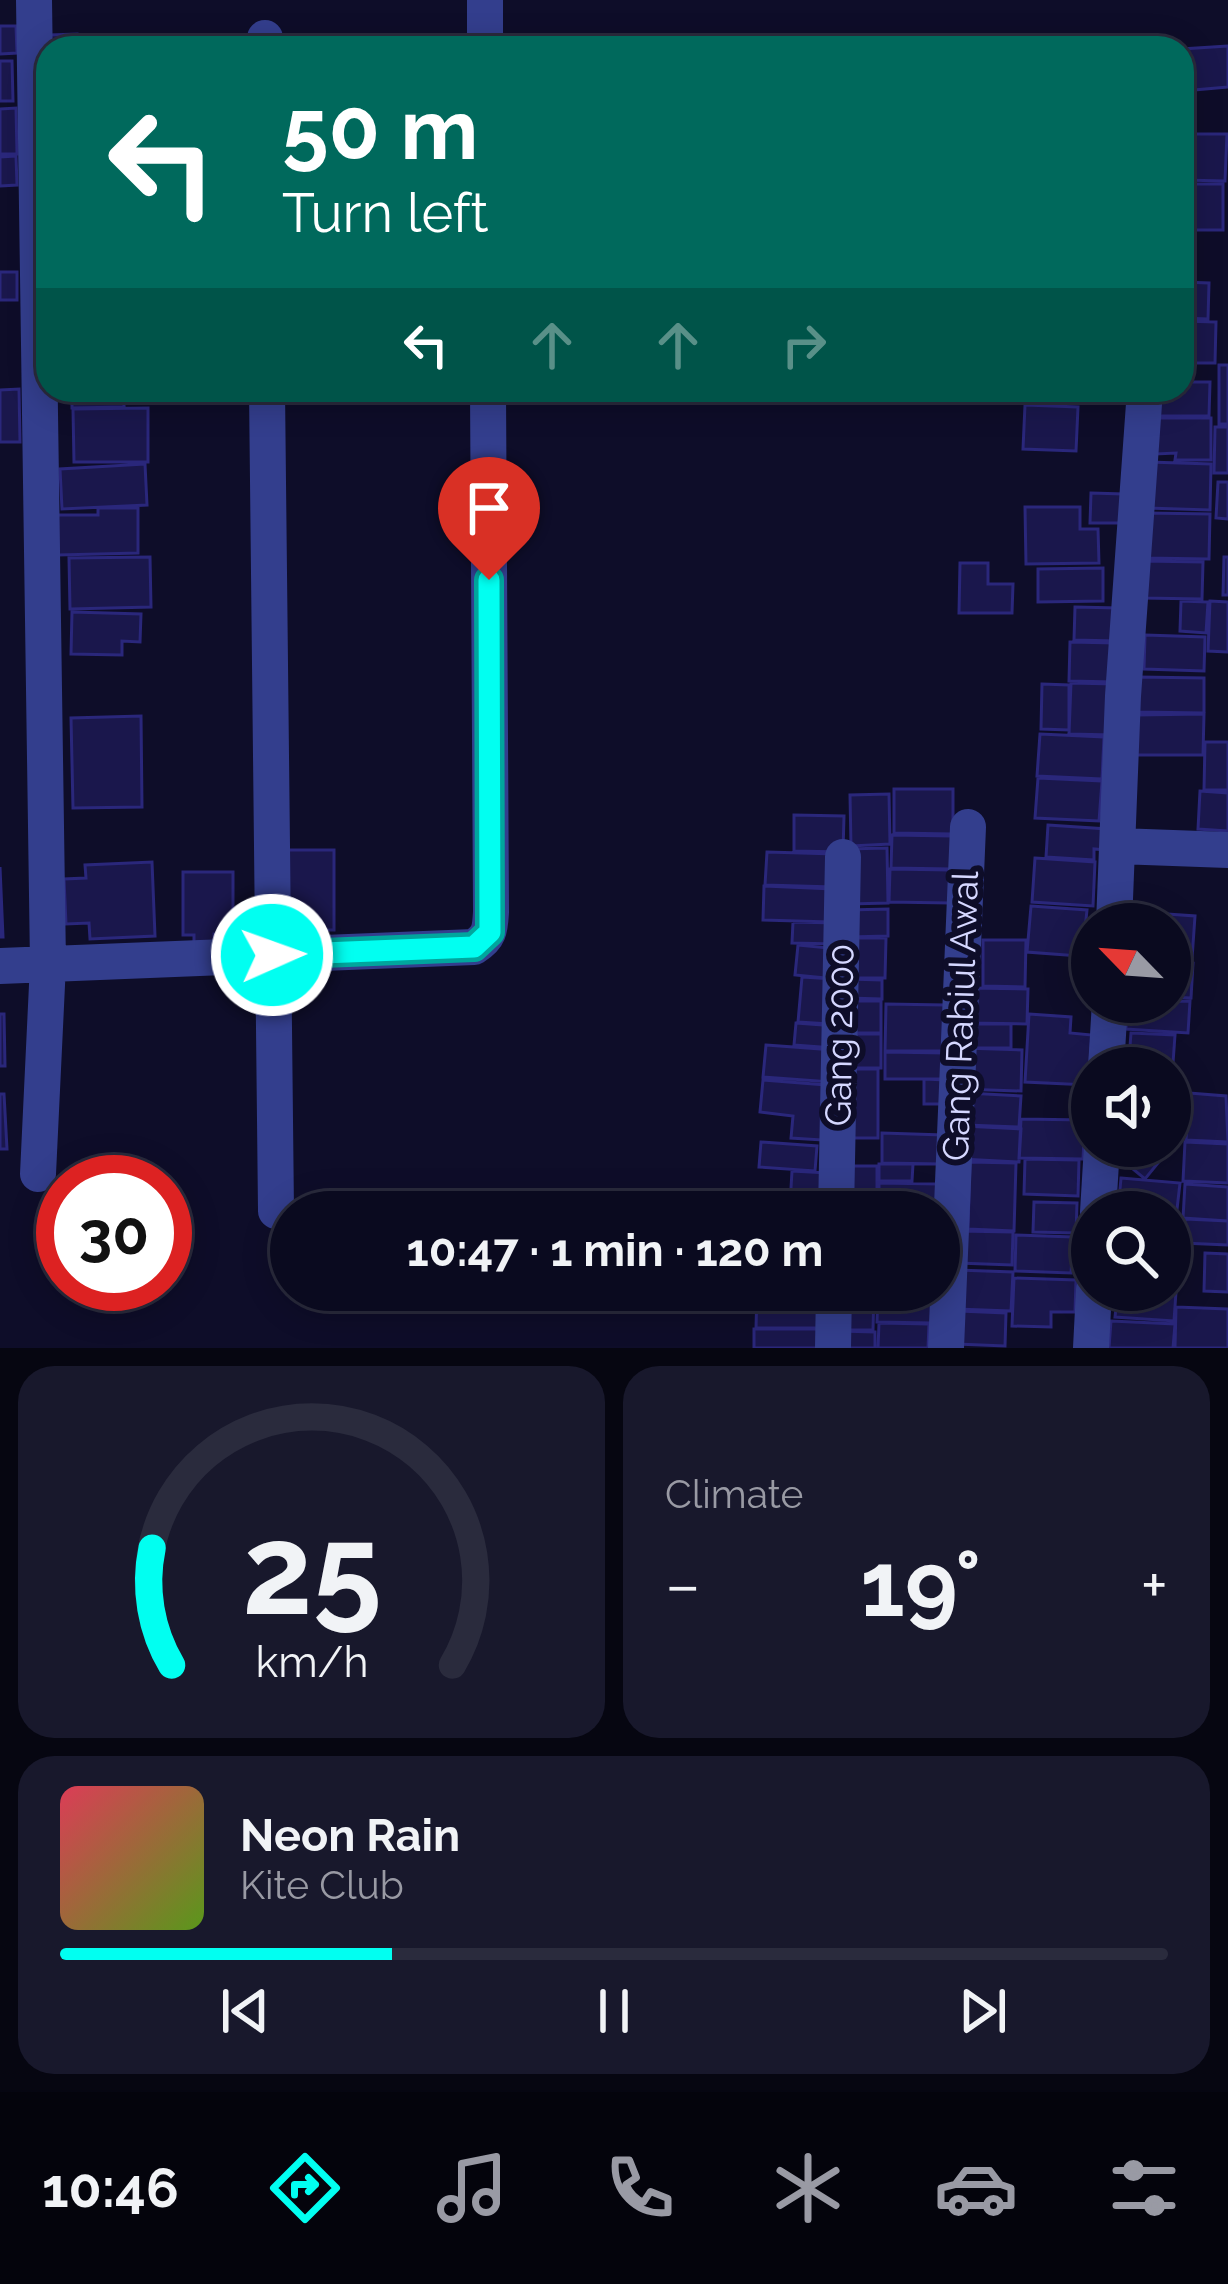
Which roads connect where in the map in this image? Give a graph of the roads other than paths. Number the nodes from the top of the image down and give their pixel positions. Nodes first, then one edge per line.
1 (34, 0) edge
2 (485, 0) edge
3 (485, 36) edge
4 (36, 138) edge
5 (40, 402) edge
6 (267, 402) edge
7 (488, 402) edge
8 (1143, 402) edge
9 (968, 827) dead end
10 (1118, 846) junction
11 (1228, 850) edge
12 (843, 857) dead end
13 (1115, 903) edge
14 (272, 955) junction
15 (48, 964) junction
16 (0, 967) edge
17 (39, 1155) edge
18 (277, 1191) edge
19 (836, 1191) edge
20 (834, 1311) edge
21 (1093, 1311) edge
22 (833, 1348) edge
23 (946, 1348) edge
24 (1091, 1348) edge

1 - 4 street
2 - 3 street
5 - 15 street
6 - 14 street
7 - 14 street
8 - 10 street
9 - 23 street, Gang Rabiul Awal
10 - 11 street
10 - 13 street
12 - 19 street, Gang 2000
14 - 15 street
14 - 18 street
15 - 16 street
15 - 17 street
20 - 22 street
21 - 24 street

